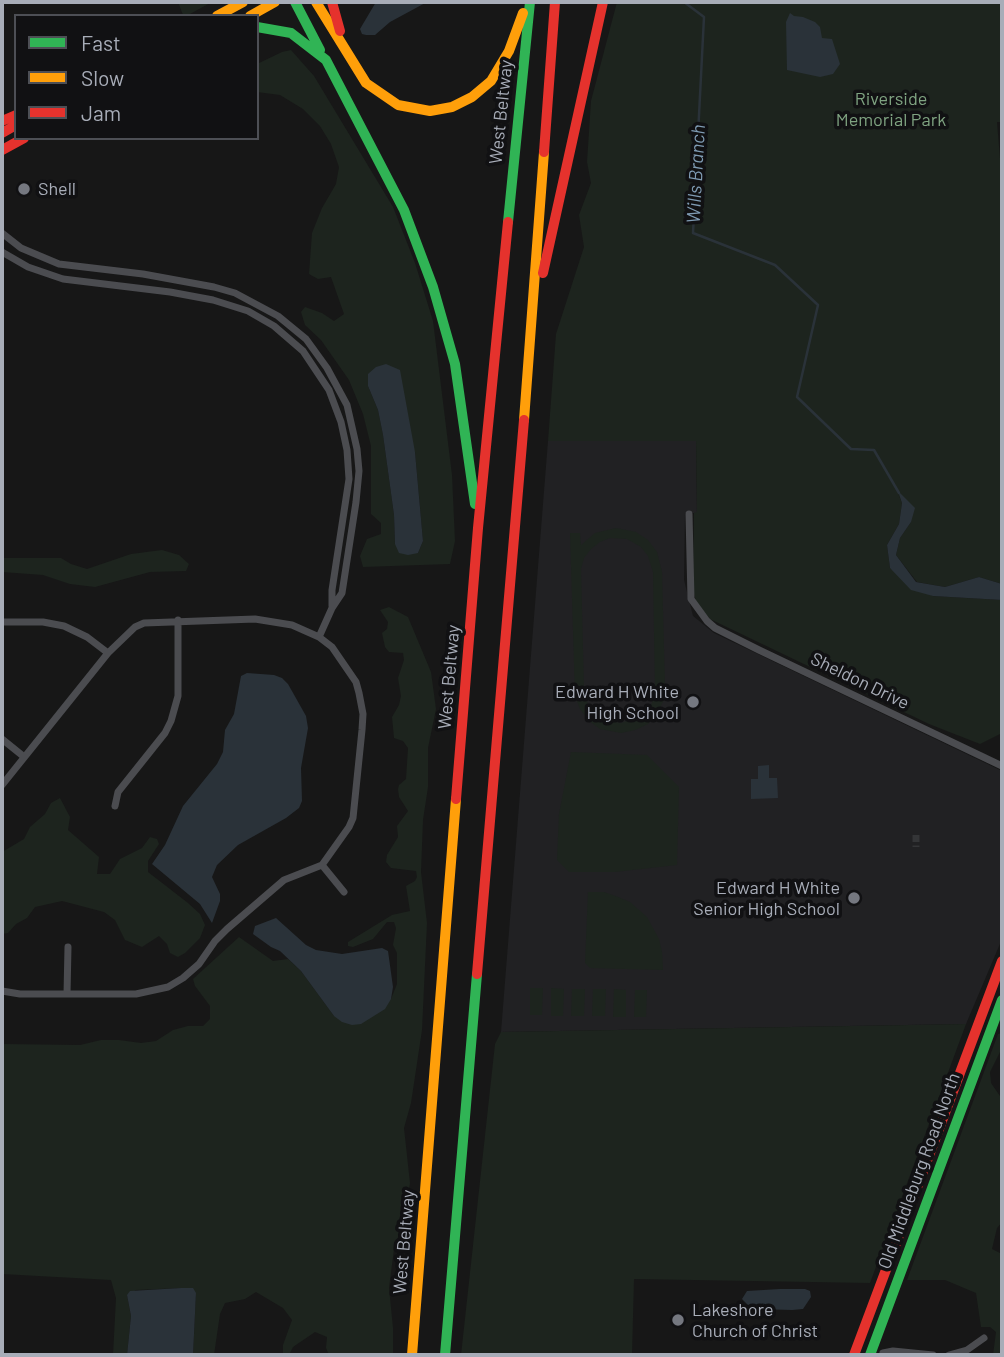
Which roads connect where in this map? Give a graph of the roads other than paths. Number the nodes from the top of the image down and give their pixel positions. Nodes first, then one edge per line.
1 (243, 2) edge
2 (275, 2) edge
3 (295, 2) edge
4 (316, 2) edge
5 (332, 2) edge
6 (528, 2) edge
7 (555, 2) edge
8 (603, 2) edge
9 (221, 14) edge
10 (254, 14) edge
11 (259, 27) edge
12 (346, 49) junction
13 (326, 60) junction
14 (20, 140) edge
15 (2, 150) edge
16 (2, 233) edge
17 (2, 252) edge
18 (267, 309) junction
19 (260, 318) junction
20 (532, 323) junction
21 (327, 368) junction
22 (319, 372) junction
23 (689, 514) dead end
24 (478, 528) junction
25 (332, 608) junction
26 (178, 621) junction
27 (2, 622) edge
28 (319, 637) junction
29 (108, 653) junction
30 (2, 739) edge
31 (23, 756) junction
32 (1002, 766) edge
33 (2, 785) edge
34 (114, 806) dead end
35 (322, 865) junction
36 (344, 892) dead end
37 (68, 947) dead end
38 (1002, 961) edge
39 (2, 991) edge
40 (67, 994) junction
41 (1002, 1000) edge
42 (997, 1026) edge
43 (917, 1182) junction
44 (932, 1186) junction
45 (984, 1338) dead end
46 (858, 1343) junction
47 (878, 1353) edge
48 (412, 1355) edge
49 (445, 1355) edge
50 (853, 1355) edge
51 (933, 1355) edge
52 (949, 1355) edge

1 - 9 main road
2 - 10 main road
3 - 13 main road
4 - 12 main road
5 - 12 main road
6 - 12 main road
6 - 24 main road, West Beltway
7 - 20 main road
8 - 20 main road
11 - 13 main road
13 - 24 main road
14 - 15 main road
16 - 18 street
17 - 19 street
18 - 19 street
18 - 21 street
19 - 22 street
20 - 49 main road
21 - 22 street
21 - 25 street
22 - 25 street
23 - 32 street, Sheldon Drive
24 - 48 main road, West Beltway
25 - 28 street
26 - 28 street
26 - 29 street
26 - 34 street
27 - 29 street
28 - 35 street
29 - 31 street
30 - 31 street
31 - 33 street
35 - 36 street
35 - 40 street
37 - 40 street
38 - 43 main road, Old Middleburg Road North
39 - 40 street
41 - 42 main road, Old Middleburg Road North
42 - 44 main road, Old Middleburg Road North
43 - 44 main road
43 - 46 main road, Old Middleburg Road North
44 - 47 main road, Old Middleburg Road North
45 - 52 street
46 - 47 street
46 - 50 main road, Old Middleburg Road North
47 - 51 street

